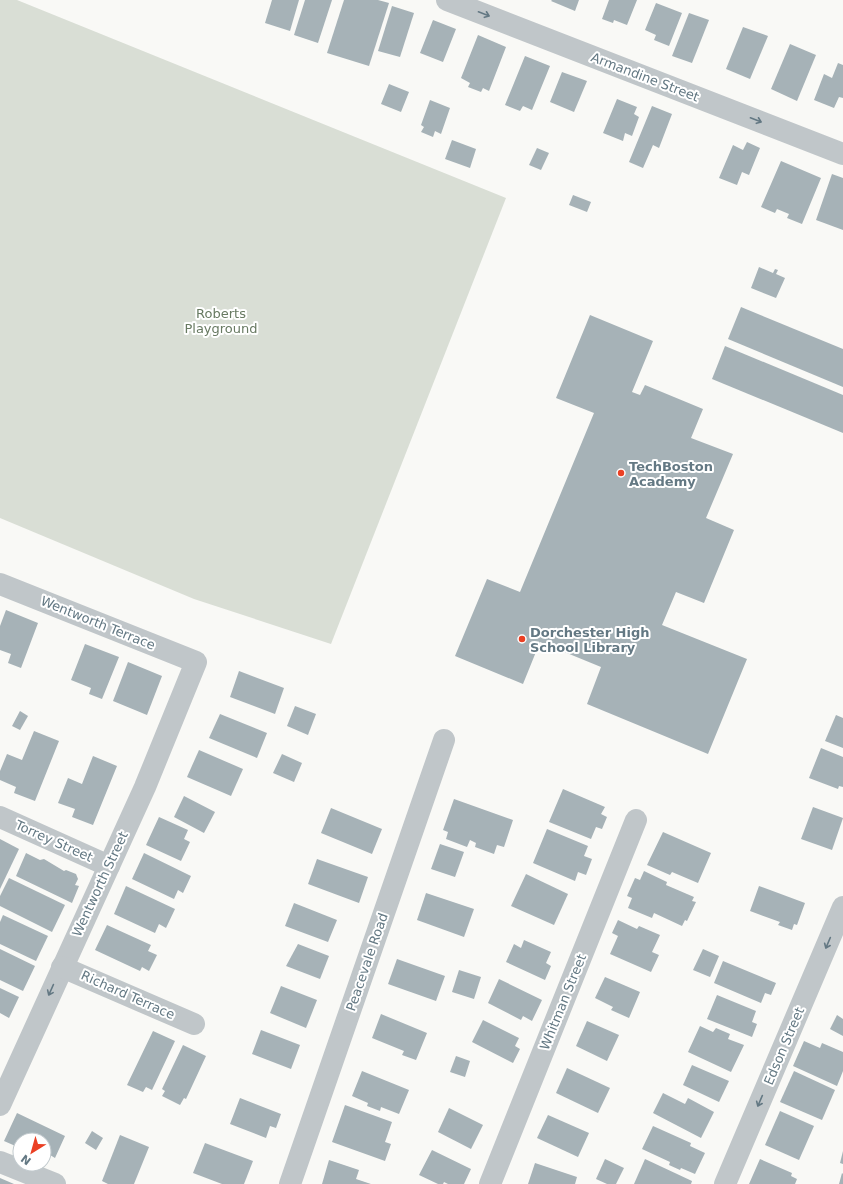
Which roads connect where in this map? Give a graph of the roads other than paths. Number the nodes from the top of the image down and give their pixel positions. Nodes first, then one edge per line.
1 (447, 0) edge
2 (843, 154) edge
3 (0, 584) edge
4 (196, 662) joint
5 (444, 740) dead end
6 (0, 817) edge
7 (636, 820) dead end
8 (109, 866) junction
9 (843, 907) edge
10 (62, 967) junction
11 (194, 1024) dead end
12 (0, 1105) edge
13 (0, 1162) edge
14 (55, 1184) edge
15 (290, 1184) edge
16 (490, 1184) edge
17 (725, 1184) edge

1 -> 2 street, Armandine Street
3 - 4 street, Wentworth Terrace
4 - 8 street, Wentworth Street
5 - 15 street, Peacevale Road
6 - 8 street, Torrey Street
7 - 16 street, Whitman Street
8 - 10 street, Wentworth Street
9 -> 17 street, Edson Street
10 - 11 street, Richard Terrace
10 -> 12 street, Wentworth Street
13 - 14 street

